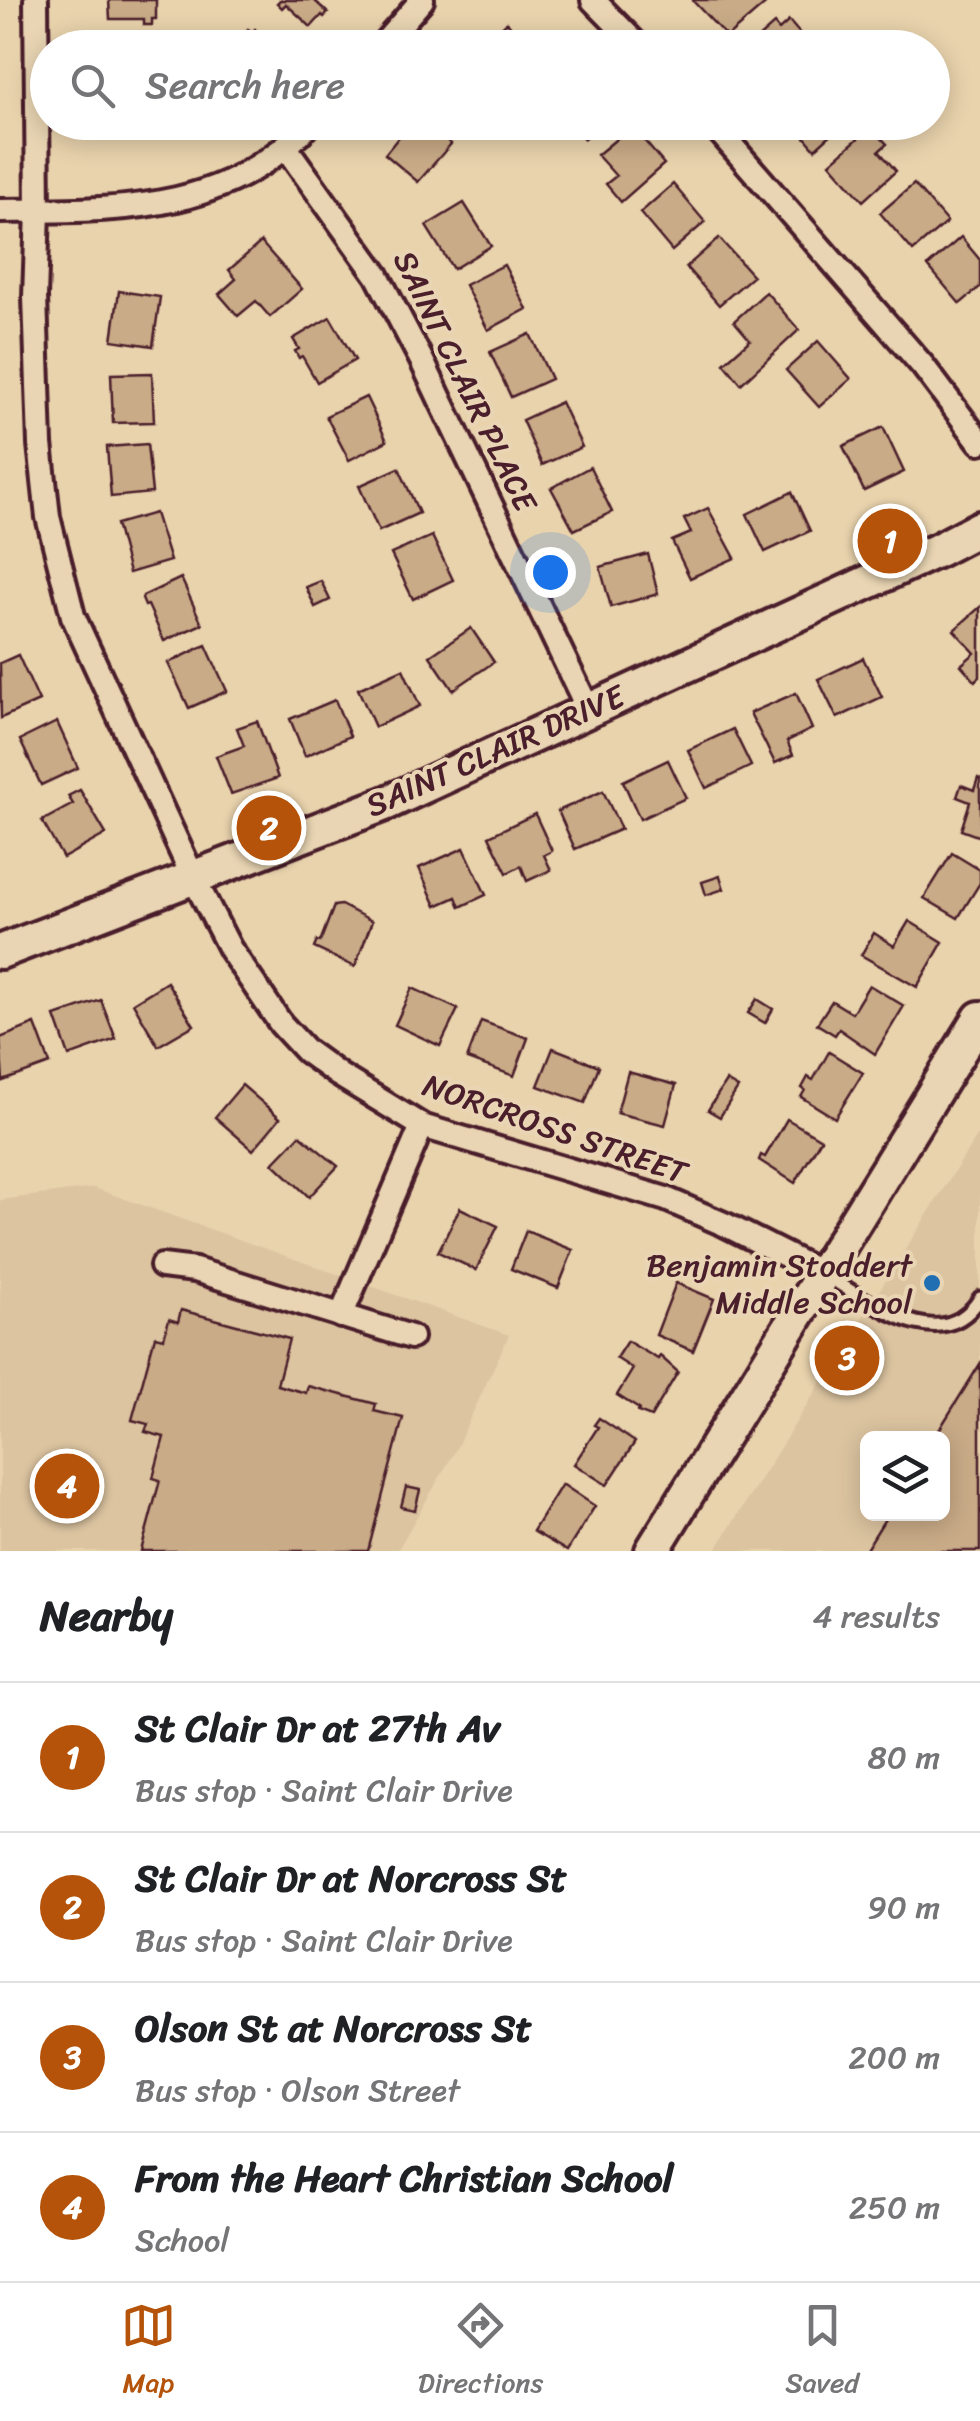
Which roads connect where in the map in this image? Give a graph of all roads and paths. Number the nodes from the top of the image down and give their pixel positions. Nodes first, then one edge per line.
1 (36, 0) edge
2 (422, 0) edge
3 (592, 0) edge
4 (36, 30) edge
5 (396, 30) edge
6 (622, 30) edge
7 (37, 140) edge
8 (295, 140) edge
9 (726, 140) edge
10 (287, 149) junction
11 (0, 211) edge
12 (38, 211) junction
13 (980, 442) edge
14 (980, 528) edge
15 (588, 709) junction
16 (193, 876) junction
17 (0, 952) edge
18 (980, 1018) edge
19 (422, 1126) junction
20 (162, 1266) dead end
21 (821, 1273) junction
22 (980, 1298) edge
23 (341, 1316) junction
24 (411, 1337) dead end
25 (652, 1551) edge

1 - 4 street, NORCROSS STREET
2 - 5 street
3 - 6 street
7 - 12 street, NORCROSS STREET
8 - 10 street
9 - 13 street
10 - 12 street
10 - 15 street, SAINT CLAIR PLACE
11 - 12 street
12 - 16 street, NORCROSS STREET
14 - 15 street, SAINT CLAIR DRIVE
15 - 16 street, SAINT CLAIR DRIVE
16 - 17 street, SAINT CLAIR DRIVE
16 - 19 street, NORCROSS STREET
18 - 21 street
19 - 21 street, NORCROSS STREET
19 - 23 street
20 - 23 street
21 - 22 lane
21 - 25 street
23 - 24 street

